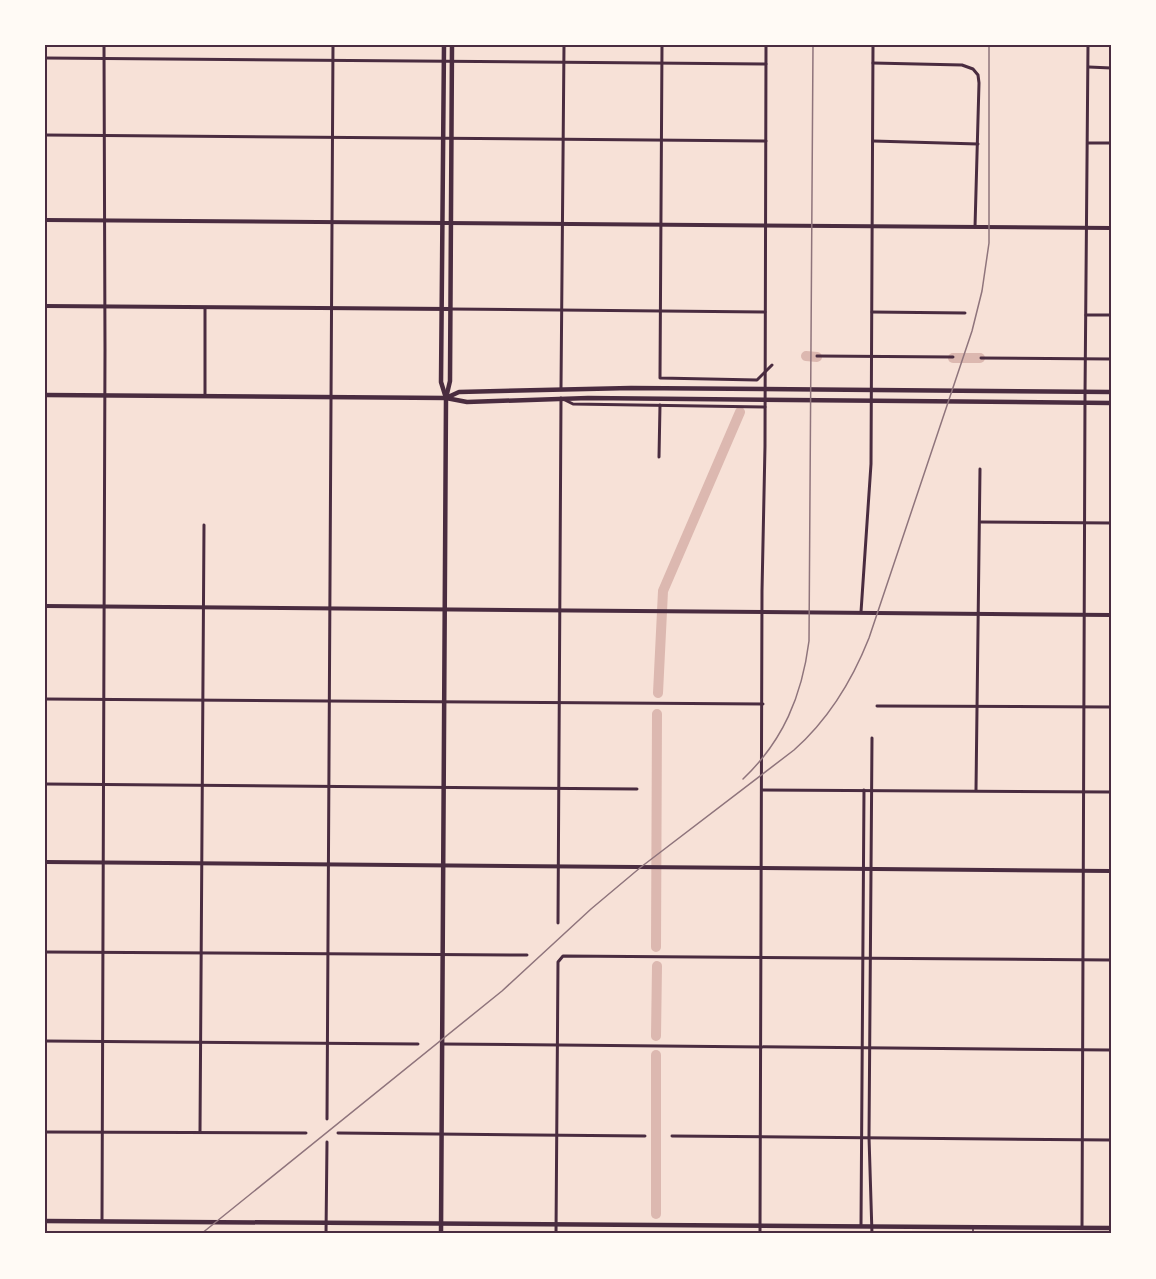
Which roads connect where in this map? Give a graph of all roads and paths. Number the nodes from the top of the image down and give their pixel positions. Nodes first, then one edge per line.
1 (104, 45) edge
2 (333, 45) edge
3 (444, 45) edge
4 (452, 45) edge
5 (564, 45) edge
6 (662, 45) edge
7 (766, 45) edge
8 (873, 45) edge
9 (1088, 45) edge
10 (45, 58) edge
11 (104, 59) junction
12 (333, 61) junction
13 (444, 62) junction
14 (452, 62) junction
15 (564, 62) junction
16 (662, 63) junction
17 (873, 63) junction
18 (766, 64) junction
19 (1088, 67) junction
20 (1111, 68) edge
21 (45, 135) edge
22 (104, 136) junction
23 (333, 137) junction
24 (443, 138) junction
25 (451, 138) junction
26 (563, 139) junction
27 (662, 140) junction
28 (766, 141) junction
29 (873, 141) junction
30 (1088, 143) junction
31 (1111, 143) edge
32 (978, 144) junction
33 (45, 220) edge
34 (105, 220) junction
35 (332, 222) junction
36 (441, 222) junction
37 (452, 223) junction
38 (562, 224) junction
39 (661, 224) junction
40 (766, 225) junction
41 (873, 226) junction
42 (975, 227) junction
43 (1087, 228) junction
44 (1111, 228) edge
45 (45, 306) edge
46 (105, 307) junction
47 (205, 308) junction
48 (330, 308) junction
49 (442, 309) junction
50 (450, 309) junction
51 (562, 310) junction
52 (660, 311) junction
53 (765, 312) junction
54 (872, 312) junction
55 (965, 313) dead end
56 (1086, 315) junction
57 (1111, 315) edge
58 (817, 357) dead end
59 (872, 357) junction
60 (953, 357) dead end
61 (981, 358) dead end
62 (1086, 358) junction
63 (1111, 358) edge
64 (772, 365) dead end
65 (765, 372) junction
66 (561, 388) junction
67 (1111, 392) edge
68 (45, 395) edge
69 (105, 396) junction
70 (205, 396) junction
71 (330, 397) junction
72 (446, 398) junction
73 (561, 398) junction
74 (1111, 403) edge
75 (660, 405) junction
76 (765, 407) junction
77 (659, 457) dead end
78 (980, 469) dead end
79 (981, 522) junction
80 (1084, 522) junction
81 (1111, 523) edge
82 (204, 525) dead end
83 (45, 606) edge
84 (105, 607) junction
85 (203, 607) junction
86 (330, 608) junction
87 (445, 609) junction
88 (560, 610) junction
89 (762, 612) junction
90 (861, 612) junction
91 (977, 614) junction
92 (1084, 615) junction
93 (1111, 615) edge
94 (45, 699) edge
95 (105, 700) junction
96 (203, 700) junction
97 (329, 701) junction
98 (444, 702) junction
99 (559, 702) junction
100 (763, 704) junction
101 (877, 706) dead end
102 (977, 706) junction
103 (1084, 707) junction
104 (1111, 707) edge
105 (872, 738) dead end
106 (45, 784) edge
107 (104, 784) junction
108 (203, 785) junction
109 (328, 786) junction
110 (444, 787) junction
111 (559, 787) junction
112 (637, 789) dead end
113 (762, 790) junction
114 (864, 790) junction
115 (871, 790) junction
116 (976, 790) junction
117 (1083, 792) junction
118 (1111, 792) edge
119 (45, 862) edge
120 (103, 863) junction
121 (202, 863) junction
122 (328, 864) junction
123 (443, 865) junction
124 (558, 866) junction
125 (762, 867) junction
126 (863, 868) junction
127 (871, 868) junction
128 (1083, 871) junction
129 (1111, 871) edge
130 (558, 923) dead end
131 (45, 952) edge
132 (103, 952) junction
133 (202, 953) junction
134 (328, 954) junction
135 (443, 954) junction
136 (527, 955) dead end
137 (762, 957) junction
138 (863, 958) junction
139 (870, 958) junction
140 (1083, 960) junction
141 (1111, 960) edge
142 (45, 1041) edge
143 (102, 1042) junction
144 (201, 1042) junction
145 (327, 1044) junction
146 (418, 1044) dead end
147 (442, 1044) junction
148 (558, 1045) junction
149 (760, 1046) junction
150 (862, 1048) junction
151 (870, 1048) junction
152 (1082, 1050) junction
153 (1111, 1050) edge
154 (327, 1119) dead end
155 (45, 1131) edge
156 (102, 1132) junction
157 (200, 1132) junction
158 (306, 1133) dead end
159 (338, 1133) dead end
160 (442, 1134) junction
161 (557, 1135) junction
162 (645, 1136) dead end
163 (672, 1136) dead end
164 (761, 1137) junction
165 (862, 1137) junction
166 (869, 1137) junction
167 (1082, 1139) junction
168 (1111, 1140) edge
169 (327, 1142) dead end
170 (45, 1221) edge
171 (102, 1221) junction
172 (326, 1223) junction
173 (441, 1223) junction
174 (556, 1224) junction
175 (760, 1226) junction
176 (861, 1226) junction
177 (872, 1226) junction
178 (973, 1227) junction
179 (1082, 1228) junction
180 (1111, 1228) edge
181 (326, 1234) edge
182 (441, 1234) edge
183 (556, 1234) edge
184 (760, 1234) edge
185 (872, 1234) edge
186 (973, 1234) edge

1 - 11 street
2 - 12 street
3 - 13 main road
4 - 14 main road
5 - 15 street
6 - 16 street
7 - 18 street
8 - 17 street
9 - 19 street
10 - 11 street
11 - 12 street
11 - 22 street
12 - 13 street
12 - 23 street
13 - 14 street
13 - 24 main road
14 - 15 street
14 - 25 main road
15 - 16 street
15 - 26 street
16 - 18 street
16 - 27 street
17 - 29 street
17 - 32 street
18 - 28 street
19 - 20 street
19 - 30 street
21 - 22 street
22 - 23 street
22 - 34 street
23 - 24 street
23 - 35 street
24 - 25 street
24 - 36 main road
25 - 26 street
25 - 37 main road
26 - 27 street
26 - 38 street
27 - 28 street
27 - 39 street
28 - 40 street
29 - 32 street
29 - 41 street
30 - 31 street
30 - 43 street
32 - 42 street
33 - 34 street
34 - 35 street
34 - 46 street
35 - 36 street
35 - 48 street
36 - 37 street
36 - 49 main road
37 - 38 street
37 - 50 main road
38 - 39 street
38 - 51 street
39 - 40 street
39 - 52 street
40 - 41 street
40 - 53 street
41 - 42 street
41 - 54 street
42 - 43 street
43 - 44 street
43 - 56 street
45 - 46 street
46 - 47 street
46 - 69 street
47 - 48 street
47 - 70 street
48 - 49 street
48 - 71 street
49 - 50 street
49 - 72 main road
50 - 51 street
50 - 72 main road
51 - 52 street
51 - 66 street
52 - 53 street
52 - 65 street
53 - 65 street
54 - 55 street
54 - 59 street
56 - 57 street
56 - 62 street
58 - 59 street
59 - 60 street
59 - 90 street
61 - 62 street
62 - 63 street
62 - 80 street
64 - 65 street
65 - 76 street
66 - 67 main road
66 - 72 main road
68 - 69 main road
69 - 70 main road
69 - 84 street
70 - 71 main road
71 - 72 main road
71 - 86 street
72 - 73 main road
72 - 87 main road
73 - 74 main road
73 - 75 street
73 - 88 street
75 - 76 street
75 - 77 street
76 - 89 street
78 - 79 street
79 - 80 street
79 - 91 street
80 - 81 street
80 - 92 street
82 - 85 street
83 - 84 street
84 - 85 street
84 - 95 street
85 - 86 street
85 - 96 street
86 - 87 street
86 - 97 street
87 - 88 street
87 - 98 main road
88 - 89 street
88 - 99 street
89 - 90 street
89 - 100 street
90 - 91 street
91 - 92 street
91 - 102 street
92 - 93 street
92 - 103 street
94 - 95 street
95 - 96 street
95 - 107 street
96 - 97 street
96 - 108 street
97 - 98 street
97 - 109 street
98 - 99 street
98 - 110 main road
99 - 100 street
99 - 111 street
100 - 113 street
101 - 102 street
102 - 103 street
102 - 116 street
103 - 104 street
103 - 117 street
105 - 115 street
106 - 107 street
107 - 108 street
107 - 120 street
108 - 109 street
108 - 121 street
109 - 110 street
109 - 122 street
110 - 111 street
110 - 123 main road
111 - 112 street
111 - 124 street
113 - 114 street
113 - 125 street
114 - 115 street
114 - 126 street
115 - 116 street
115 - 127 street
116 - 117 street
117 - 118 street
117 - 128 street
119 - 120 street
120 - 121 street
120 - 132 street
121 - 122 street
121 - 133 street
122 - 123 street
122 - 134 street
123 - 124 street
123 - 135 main road
124 - 125 street
124 - 130 street
125 - 126 street
125 - 137 street
126 - 127 street
126 - 138 street
127 - 128 street
127 - 139 street
128 - 129 street
128 - 140 street
131 - 132 street
132 - 133 street
132 - 143 street
133 - 134 street
133 - 144 street
134 - 135 street
134 - 145 street
135 - 136 street
135 - 147 main road
137 - 138 street
137 - 148 street
137 - 149 street
138 - 139 street
138 - 150 street
139 - 140 street
139 - 151 street
140 - 141 street
140 - 152 street
142 - 143 street
143 - 144 street
143 - 156 street
144 - 145 street
144 - 157 street
145 - 146 street
145 - 154 street
147 - 148 street
147 - 160 main road
148 - 149 street
148 - 161 street
149 - 150 street
149 - 164 street
150 - 151 street
150 - 165 street
151 - 152 street
151 - 166 street
152 - 153 street
152 - 167 street
155 - 156 street
156 - 157 street
156 - 171 street
157 - 158 street
159 - 160 street
160 - 161 street
160 - 173 main road
161 - 162 street
161 - 174 street
163 - 164 street
164 - 165 street
164 - 175 street
165 - 166 street
165 - 176 street
166 - 167 street
166 - 177 street
167 - 168 street
167 - 179 street
169 - 172 street
170 - 171 main road
171 - 172 main road
172 - 173 main road
172 - 181 street
173 - 174 main road
173 - 182 main road
174 - 175 main road
174 - 183 street
175 - 176 main road
175 - 184 street
176 - 177 main road
177 - 178 main road
177 - 185 street
178 - 179 main road
178 - 186 lane
179 - 180 main road

